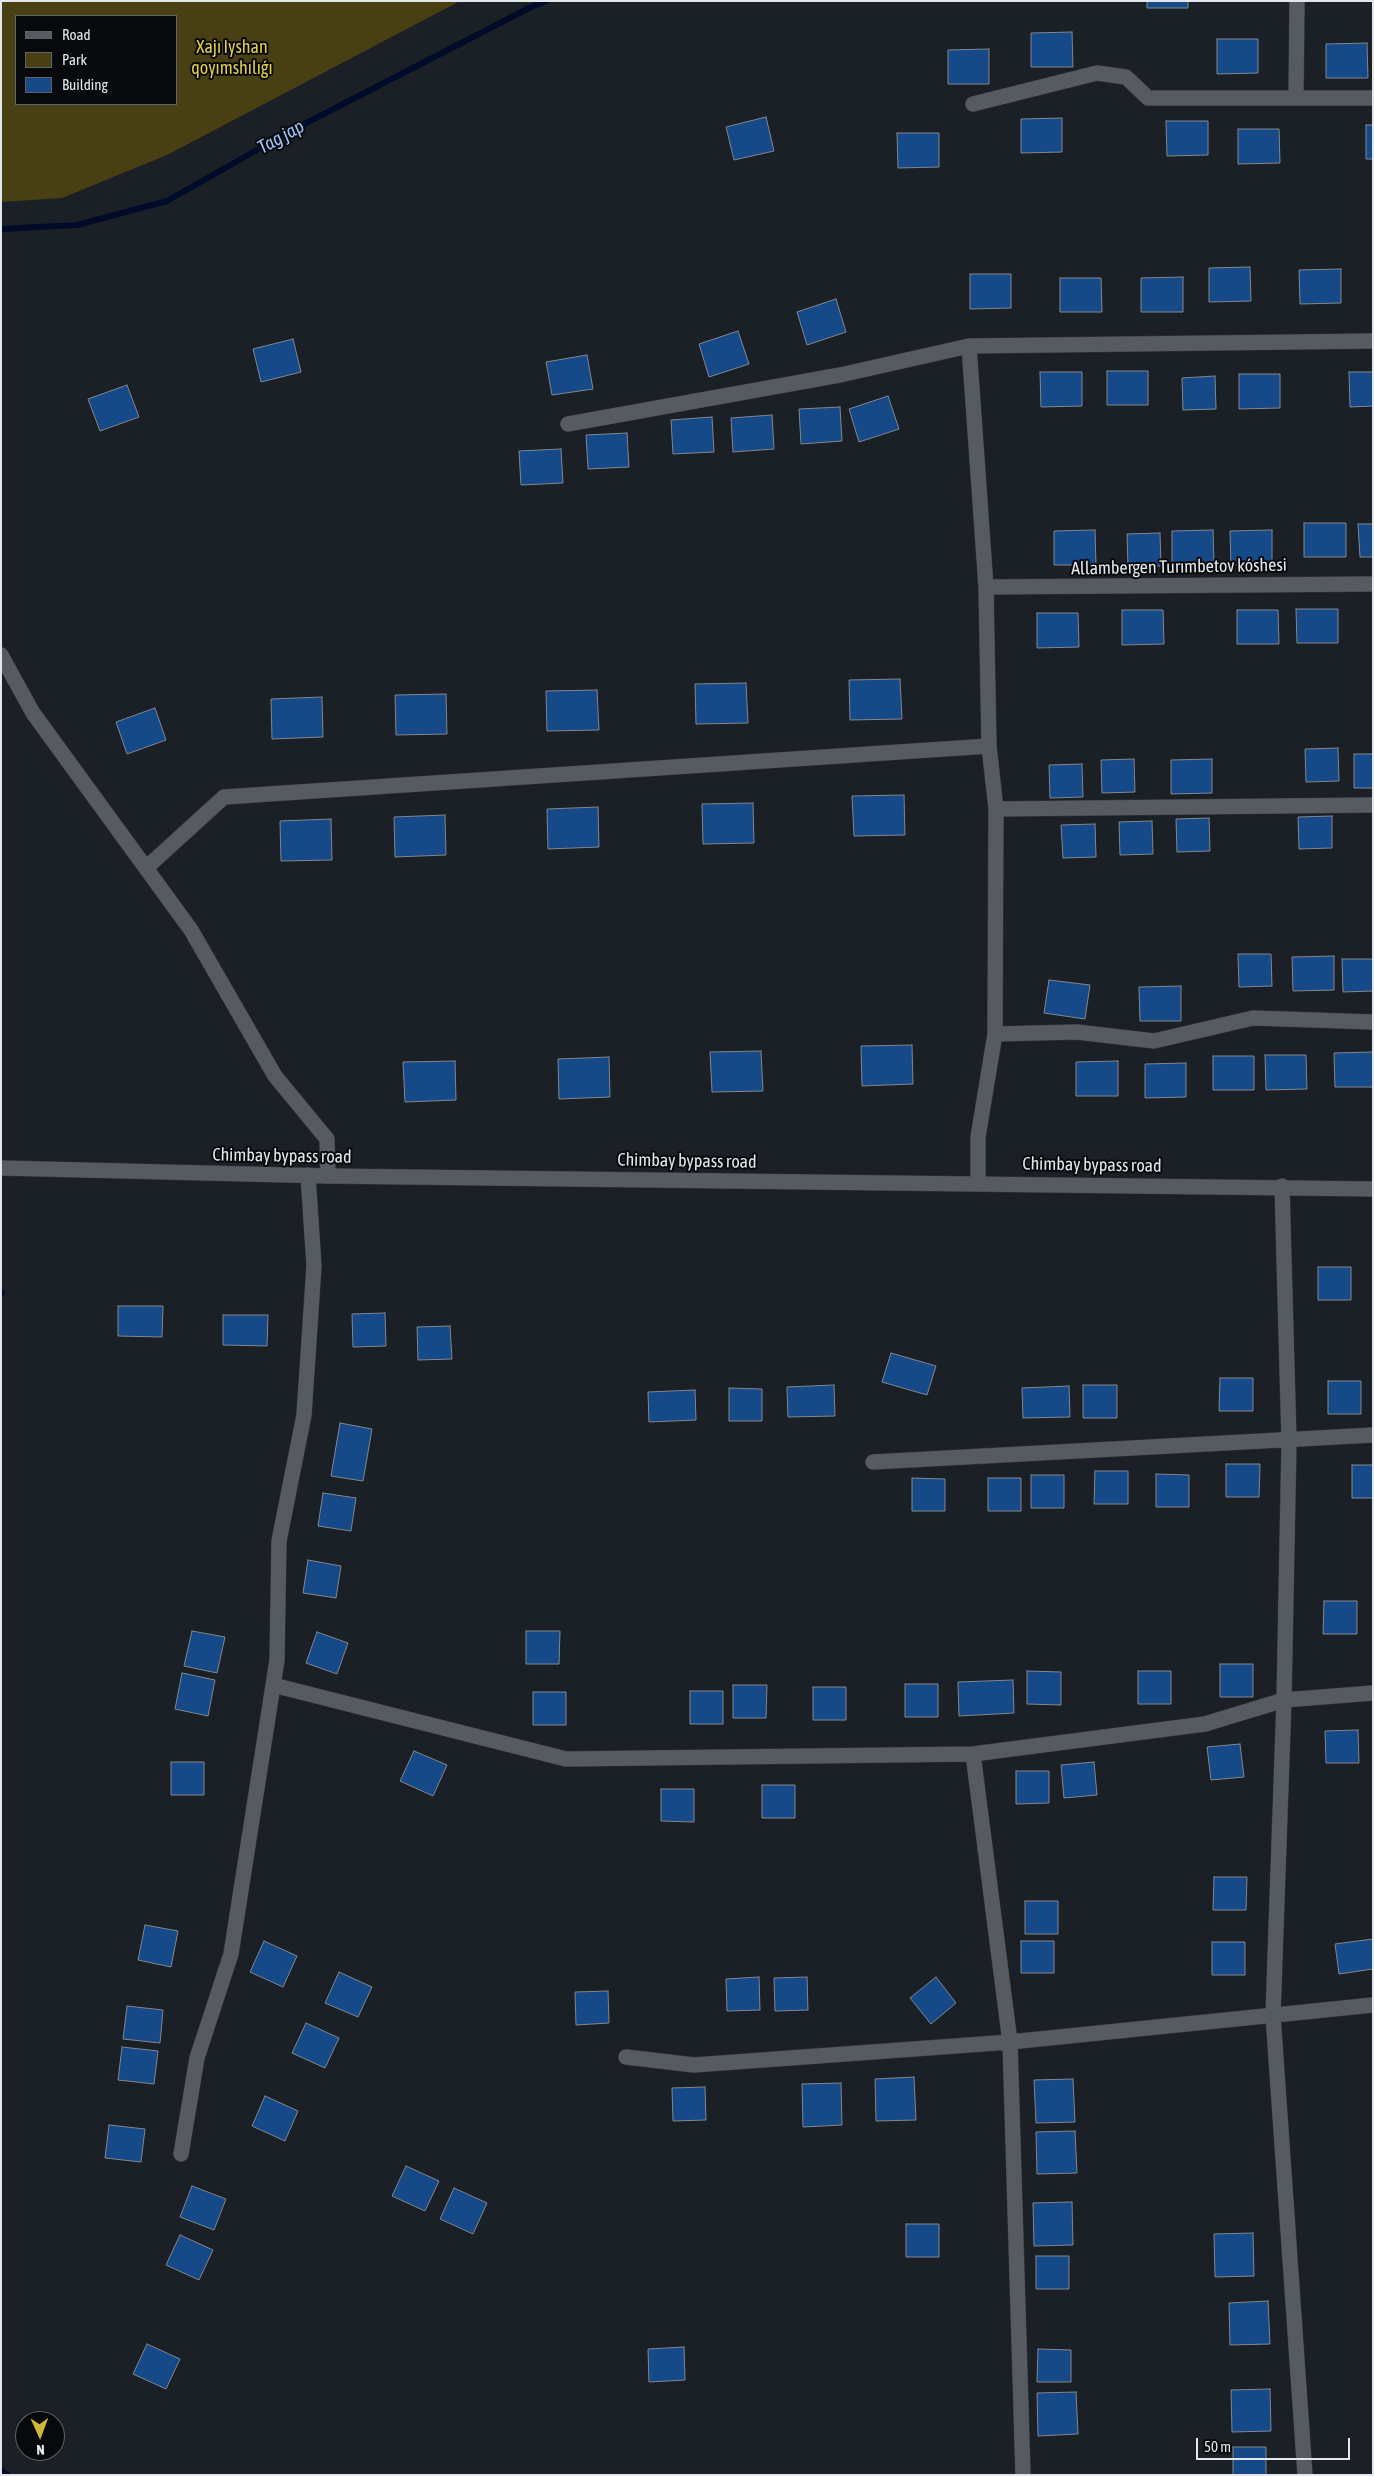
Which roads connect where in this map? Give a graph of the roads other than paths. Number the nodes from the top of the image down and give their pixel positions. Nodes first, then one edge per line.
1 (1297, 1) edge
2 (1296, 98) junction
3 (1373, 98) edge
4 (973, 104) dead end
5 (1373, 341) edge
6 (969, 346) junction
7 (568, 424) dead end
8 (1373, 584) edge
9 (986, 587) junction
10 (1, 655) edge
11 (989, 746) junction
12 (1373, 805) edge
13 (996, 809) junction
14 (146, 868) junction
15 (1373, 1022) edge
16 (995, 1034) junction
17 (1, 1168) edge
18 (308, 1175) junction
19 (328, 1176) junction
20 (978, 1182) junction
21 (1282, 1186) junction
22 (1373, 1189) edge
23 (1373, 1435) edge
24 (1289, 1441) junction
25 (873, 1462) dead end
26 (273, 1686) junction
27 (1373, 1692) edge
28 (1284, 1700) junction
29 (973, 1754) junction
30 (1373, 2005) edge
31 (1273, 2015) junction
32 (1010, 2042) junction
33 (626, 2056) dead end
34 (181, 2154) dead end
35 (1023, 2475) edge
36 (1305, 2475) edge

1 - 2 street
2 - 3 street
2 - 4 street
5 - 6 street
6 - 7 street
6 - 9 street
8 - 9 street, Allambergen Turımbetov kóshesi
9 - 11 street
10 - 14 street
11 - 13 street
11 - 14 street
12 - 13 street
13 - 16 street
14 - 19 street
15 - 16 street
16 - 20 street
17 - 18 street, Chimbay bypass road
18 - 19 street, Chimbay bypass road
18 - 26 street
19 - 20 street, Chimbay bypass road
20 - 21 street, Chimbay bypass road
21 - 22 street, Chimbay bypass road
21 - 24 street
23 - 24 street
24 - 25 street
24 - 28 street
26 - 29 street
26 - 34 street
27 - 28 street
28 - 29 street
28 - 31 street
29 - 32 street
30 - 31 street
31 - 32 street
31 - 36 street
32 - 33 street
32 - 35 street

